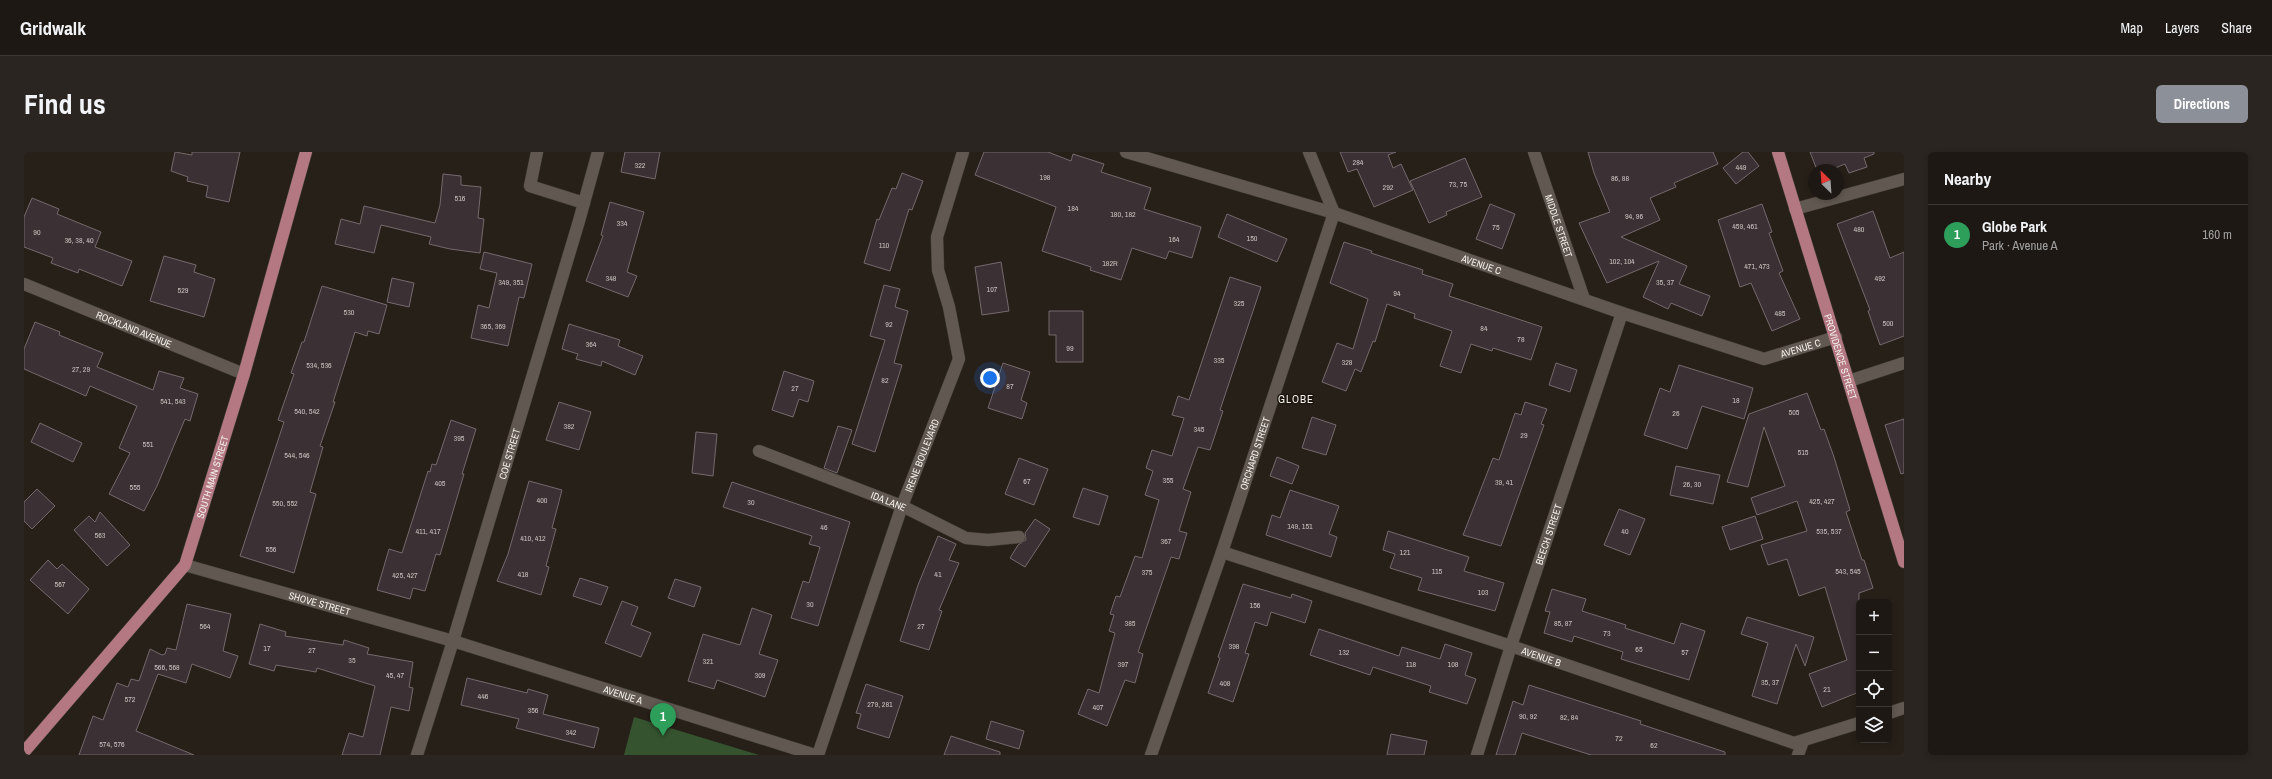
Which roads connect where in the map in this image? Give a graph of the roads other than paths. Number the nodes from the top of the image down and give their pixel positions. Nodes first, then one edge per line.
1 (306, 152) edge
2 (537, 152) edge
3 (598, 152) edge
4 (962, 152) edge
5 (1126, 152) edge
6 (1309, 152) edge
7 (1534, 152) edge
8 (1778, 152) edge
9 (1904, 179) edge
10 (584, 203) junction
11 (1795, 209) junction
12 (1334, 213) junction
13 (24, 284) edge
14 (1584, 299) junction
15 (1622, 313) junction
16 (1836, 337) junction
17 (1904, 363) edge
18 (244, 374) junction
19 (1849, 381) junction
20 (759, 451) dead end
21 (902, 506) junction
22 (1019, 537) dead end
23 (1222, 552) junction
24 (1904, 562) edge
25 (185, 565) junction
26 (454, 641) junction
27 (1511, 646) junction
28 (1904, 708) edge
29 (1892, 712) edge
30 (1856, 724) edge
31 (1803, 741) junction
32 (24, 752) edge
33 (417, 755) edge
34 (816, 755) edge
35 (1151, 755) edge
36 (1477, 755) edge
37 (1798, 755) edge

1 - 18 main road, SOUTH MAIN STREET
2 - 10 street
3 - 10 street, COE STREET
4 - 21 street, IRENE BOULEVARD
5 - 12 street, AVENUE C
6 - 12 street
7 - 14 street, MIDDLE STREET
8 - 11 main road, PROVIDENCE STREET
9 - 11 street
10 - 26 street, COE STREET
11 - 16 main road, PROVIDENCE STREET
12 - 14 street, AVENUE C
12 - 23 street, ORCHARD STREET
13 - 18 street, ROCKLAND AVENUE
14 - 15 street, AVENUE C
15 - 16 street, AVENUE C
15 - 27 street, BEECH STREET
16 - 19 main road, PROVIDENCE STREET
17 - 19 street
18 - 25 main road, SOUTH MAIN STREET
19 - 24 main road, PROVIDENCE STREET
20 - 21 street, IDA LANE
21 - 22 street, IDA LANE
21 - 34 street, IRENE BOULEVARD
23 - 27 street, AVENUE B
23 - 35 street, ORCHARD STREET
25 - 26 street, SHOVE STREET
25 - 32 main road, SOUTH MAIN STREET
26 - 33 street, COE STREET
26 - 34 street, AVENUE A
27 - 31 street, AVENUE B
27 - 36 street, BEECH STREET
28 - 29 street
30 - 31 street, AVENUE B
31 - 37 street

